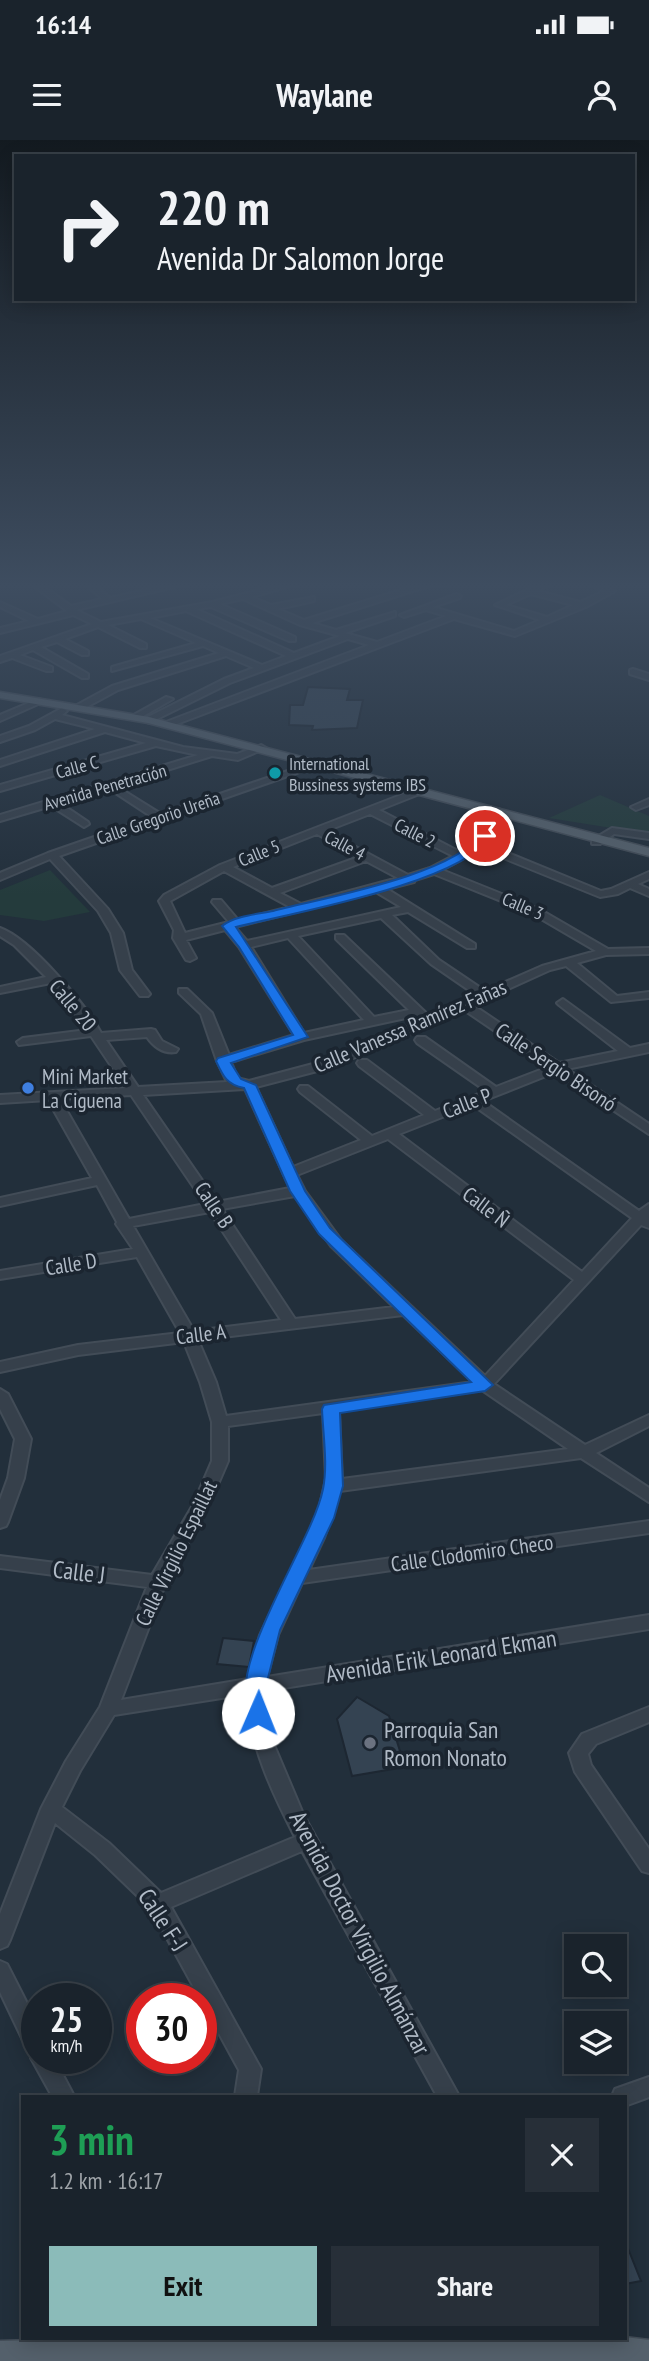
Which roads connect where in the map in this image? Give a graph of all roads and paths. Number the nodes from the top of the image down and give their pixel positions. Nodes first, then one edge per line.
1 (116, 688) edge
2 (213, 688) edge
3 (266, 688) edge
4 (0, 695) edge
5 (169, 699) dead end
6 (41, 701) junction
7 (74, 706) junction
8 (55, 716) junction
9 (135, 717) junction
10 (0, 718) edge
11 (149, 720) junction
12 (169, 724) junction
13 (102, 730) junction
14 (0, 739) edge
15 (153, 744) junction
16 (261, 748) junction
17 (210, 754) junction
18 (0, 763) edge
19 (317, 764) junction
20 (112, 786) junction
21 (0, 788) edge
22 (419, 791) junction
23 (649, 802) edge
24 (53, 803) junction
25 (636, 807) dead end
26 (369, 809) junction
27 (495, 811) junction
28 (515, 816) junction
29 (159, 817) junction
30 (0, 818) edge
31 (84, 824) dead end
32 (317, 830) junction
33 (649, 836) edge
34 (603, 837) junction
35 (480, 845) junction
36 (649, 852) edge
37 (52, 855) junction
38 (461, 856) junction
39 (367, 857) junction
40 (649, 857) edge
41 (224, 867) junction
42 (435, 870) junction
43 (649, 875) edge
44 (0, 877) edge
45 (410, 880) junction
46 (631, 885) junction
47 (378, 888) junction
48 (272, 892) junction
49 (649, 893) edge
50 (217, 902) dead end
51 (299, 907) junction
52 (410, 908) junction
53 (385, 915) junction
54 (232, 925) junction
55 (0, 931) edge
56 (291, 935) junction
57 (340, 937) dead end
58 (179, 938) junction
59 (244, 945) junction
60 (471, 946) dead end
61 (649, 951) edge
62 (606, 952) junction
63 (190, 958) dead end
64 (567, 961) junction
65 (52, 979) junction
66 (0, 990) edge
67 (183, 991) dead end
68 (144, 994) dead end
69 (483, 995) junction
70 (649, 995) edge
71 (563, 1003) dead end
72 (463, 1004) junction
73 (416, 1012) junction
74 (429, 1020) junction
75 (373, 1023) junction
76 (98, 1035) junction
77 (301, 1037) junction
78 (421, 1040) dead end
79 (23, 1042) dead end
80 (649, 1048) edge
81 (172, 1049) dead end
82 (629, 1053) junction
83 (223, 1061) junction
84 (363, 1063) dead end
85 (558, 1068) junction
86 (249, 1085) junction
87 (303, 1089) dead end
88 (134, 1091) junction
89 (495, 1092) junction
90 (52, 1096) junction
91 (0, 1099) edge
92 (474, 1100) junction
93 (433, 1116) junction
94 (649, 1130) edge
95 (390, 1134) junction
96 (370, 1141) junction
97 (289, 1173) junction
98 (98, 1181) junction
99 (298, 1191) junction
100 (0, 1202) edge
101 (216, 1205) junction
102 (646, 1217) edge
103 (122, 1224) junction
104 (141, 1252) junction
105 (0, 1275) edge
106 (583, 1280) junction
107 (403, 1310) junction
108 (290, 1323) junction
109 (189, 1335) junction
110 (0, 1367) edge
111 (485, 1385) junction
112 (0, 1394) edge
113 (331, 1409) junction
114 (649, 1420) edge
115 (220, 1422) junction
116 (584, 1452) junction
117 (333, 1486) junction
118 (649, 1496) edge
119 (0, 1522) edge
120 (649, 1527) edge
121 (0, 1562) edge
122 (295, 1578) junction
123 (157, 1582) junction
124 (649, 1622) edge
125 (256, 1686) junction
126 (108, 1709) junction
127 (649, 1714) edge
128 (51, 1810) junction
129 (306, 1841) junction
130 (649, 1865) edge
131 (158, 1903) junction
132 (3, 1928) edge
133 (0, 1970) edge
134 (21, 2013) edge
135 (51, 2074) edge
136 (649, 2087) edge
137 (62, 2095) edge
138 (246, 2095) edge
139 (447, 2095) edge
140 (626, 2095) edge
141 (242, 2343) edge
142 (586, 2349) edge
143 (276, 2355) edge
144 (649, 2355) edge
145 (0, 2357) edge

1 - 7 street
2 - 11 street
3 - 12 street
4 - 6 main road
5 - 9 street
6 - 7 main road
6 - 10 street
7 - 8 street
7 - 9 main road
8 - 13 street
8 - 14 street
9 - 11 main road
11 - 12 main road
12 - 16 main road
13 - 15 street
13 - 18 street
15 - 17 street
15 - 21 street, Calle C
16 - 17 street
16 - 19 main road
17 - 20 street, Avenida Penetración
19 - 22 main road
19 - 29 street, Calle Gregorio Ureña
20 - 24 street, Avenida Penetración
20 - 29 street
22 - 26 street, Calle 5
22 - 27 main road
23 - 25 street
24 - 30 street, Avenida Penetración
24 - 31 street
26 - 32 street, Calle 5
26 - 38 street, Calle 2
27 - 28 main road
27 - 35 street
28 - 34 main road
28 - 34 main road
29 - 37 street, Calle Gregorio Ureña
32 - 39 street, Calle 4
32 - 41 street, Calle 5
33 - 34 street
34 - 36 main road
34 - 40 main road
35 - 38 street
35 - 46 street
37 - 44 street, Calle Gregorio Ureña
37 - 68 street
38 - 42 street
39 - 45 street, Calle 4
39 - 48 street
41 - 48 street
41 - 58 street, Calle 5
42 - 45 street
42 - 62 street, Calle 3
43 - 46 street
45 - 47 street
46 - 49 street
47 - 51 street
47 - 52 street
48 - 51 street
50 - 54 street
51 - 54 street
52 - 53 street
52 - 60 street
53 - 56 street
53 - 69 street
54 - 58 street
54 - 59 street
55 - 65 street, Calle 20
56 - 59 street
56 - 75 street
57 - 73 street
58 - 63 street, Calle 5
59 - 77 street
61 - 62 street, Calle Vanessa Ramírez Fañas
62 - 64 street, Calle Vanessa Ramírez Fañas
64 - 69 street, Calle Vanessa Ramírez Fañas
64 - 70 street
65 - 66 street
65 - 76 street, Calle 20
67 - 83 street
69 - 72 street, Calle Vanessa Ramírez Fañas
71 - 82 street
72 - 74 street, Calle Vanessa Ramírez Fañas
72 - 85 street, Calle Sergio Bisonó
73 - 74 street
73 - 75 street
74 - 86 street, Calle Vanessa Ramírez Fañas
75 - 77 street
76 - 79 street
76 - 81 street
76 - 88 street, Calle 20
77 - 83 street
78 - 89 street
80 - 82 street, Calle P
82 - 85 street, Calle P
83 - 86 street
84 - 93 street
85 - 89 street, Calle P
85 - 94 street, Calle Sergio Bisonó
86 - 88 street, Calle Vanessa Ramírez Fañas
86 - 97 street
87 - 96 street
88 - 90 street, Calle Vanessa Ramírez Fañas
88 - 101 street, Calle B
89 - 92 street, Calle P
90 - 91 street, Calle Vanessa Ramírez Fañas
90 - 98 street, Calle Virgilio Espaillat
92 - 93 street, Calle P
92 - 102 street
93 - 95 street, Calle P
95 - 96 street, Calle P
95 - 106 street, Calle Ñ
96 - 97 street, Calle P
97 - 99 street
98 - 100 street
98 - 103 street, Calle Virgilio Espaillat
99 - 101 street
99 - 107 street
101 - 103 street
101 - 108 street, Calle B
102 - 106 street
103 - 104 street, Calle Virgilio Espaillat
104 - 105 street, Calle D
104 - 109 street, Calle Virgilio Espaillat
106 - 111 street
107 - 108 street, Calle A
107 - 111 street
108 - 109 street, Calle A
109 - 110 street, Calle A
109 - 115 street, Calle Virgilio Espaillat
111 - 113 street
111 - 116 street
112 - 119 street
113 - 115 street
113 - 117 street, Avenida Doctor Virgilio Almánzar
114 - 116 street
115 - 123 street, Calle Virgilio Espaillat
116 - 117 street
116 - 118 street
117 - 122 street, Avenida Doctor Virgilio Almánzar
120 - 122 street, Calle Clodomiro Checo
121 - 123 street, Calle J
122 - 125 street, Avenida Doctor Virgilio Almánzar
123 - 126 street, Calle Virgilio Espaillat
124 - 125 street, Avenida Erik Leonard Ekman
125 - 126 street, Avenida Erik Leonard Ekman
125 - 129 street, Avenida Doctor Virgilio Almánzar
126 - 128 street, Calle Virgilio Espaillat
127 - 130 street
128 - 131 street, Calle F-J
128 - 132 street, Calle Virgilio Espaillat
129 - 131 street
129 - 139 street, Avenida Doctor Virgilio Almánzar
131 - 138 street, Calle F-J
133 - 134 street
135 - 137 street
136 - 140 street
141 - 143 main road
141 - 145 main road
142 - 143 main road
142 - 144 main road

